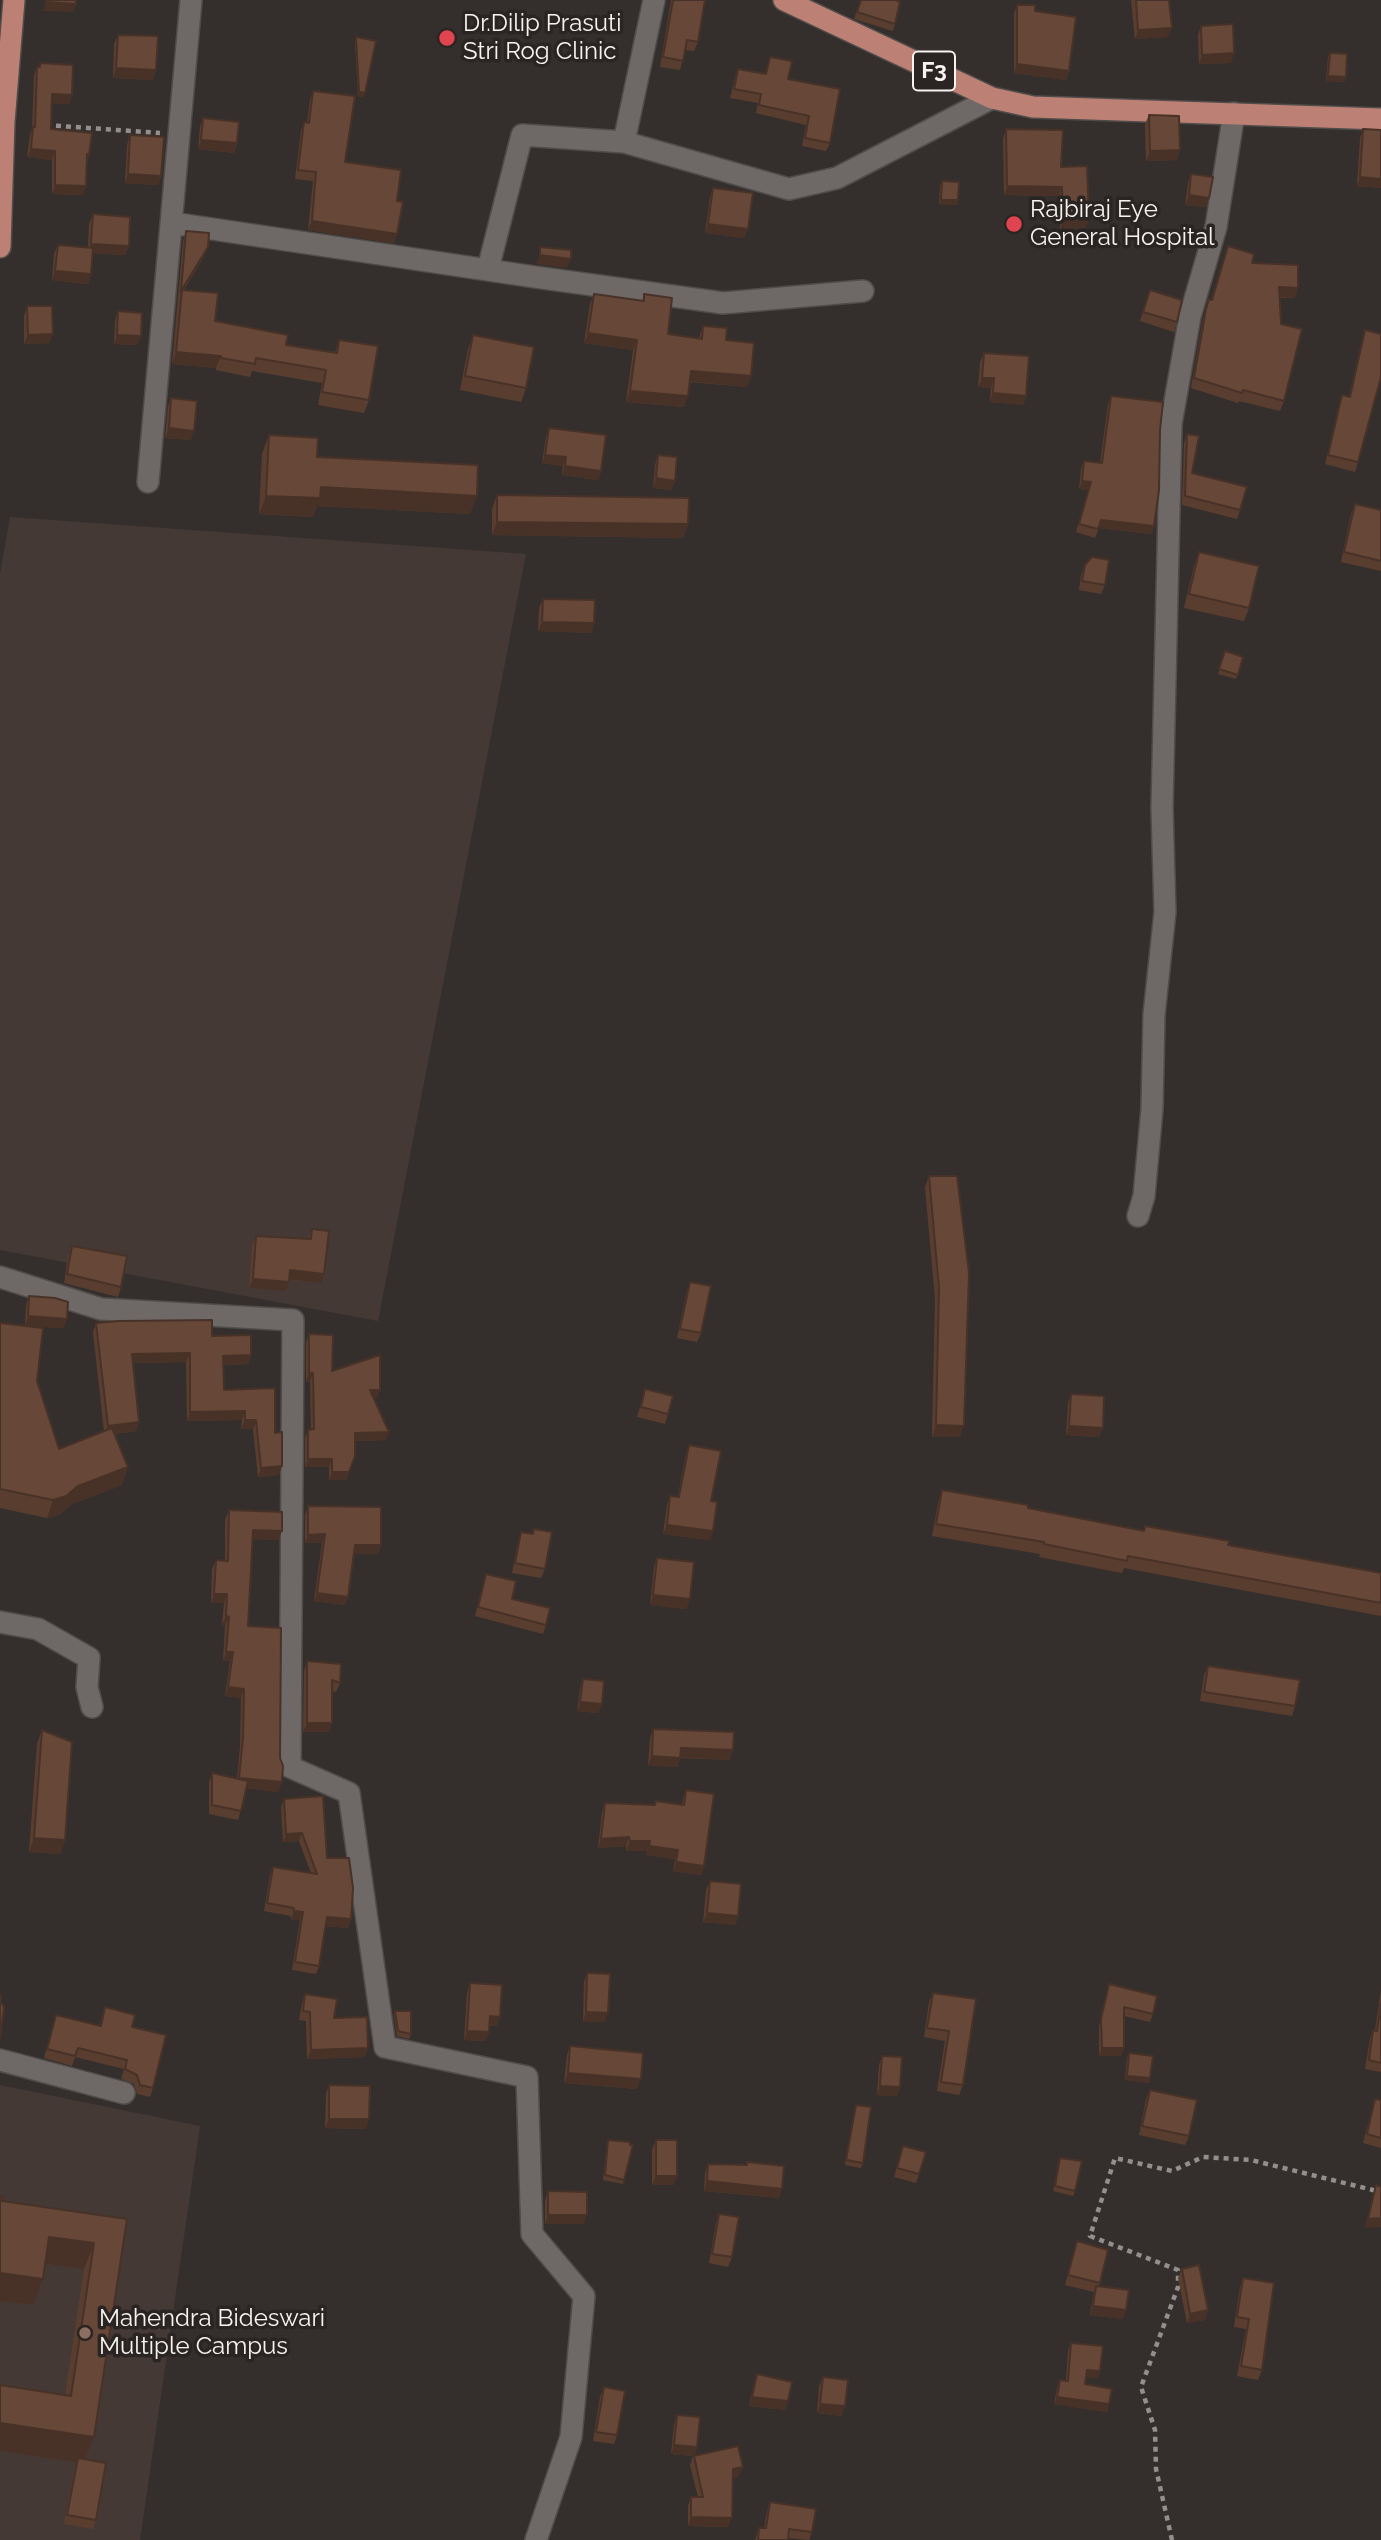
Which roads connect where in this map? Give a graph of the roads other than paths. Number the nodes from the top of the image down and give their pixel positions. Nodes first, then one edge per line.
1 (14, 0) edge
2 (191, 0) edge
3 (654, 0) edge
4 (784, 0) edge
5 (992, 98) junction
6 (1234, 113) junction
7 (1381, 118) edge
8 (624, 142) junction
9 (172, 223) junction
10 (0, 247) edge
11 (488, 268) junction
12 (863, 290) dead end
13 (148, 482) dead end
14 (1138, 1216) dead end
15 (0, 1277) edge
16 (0, 1622) edge
17 (92, 1707) dead end
18 (0, 2060) edge
19 (124, 2093) dead end
20 (536, 2540) edge

1 - 10 main road
2 - 9 street
3 - 8 street
4 - 5 main road, F3
5 - 6 main road, F3
5 - 8 street
6 - 7 main road, F3
6 - 14 street
8 - 11 street
9 - 11 street
9 - 13 street
11 - 12 street
15 - 20 street
16 - 17 street
18 - 19 street

